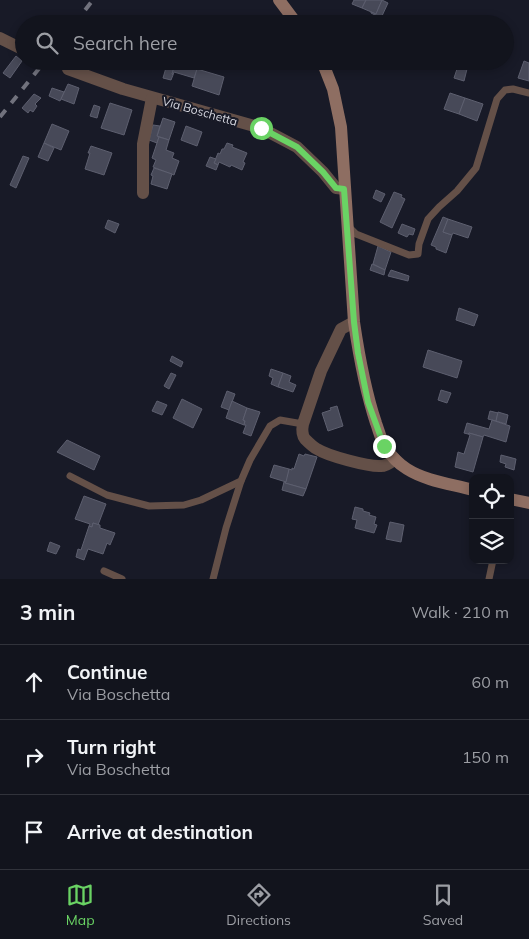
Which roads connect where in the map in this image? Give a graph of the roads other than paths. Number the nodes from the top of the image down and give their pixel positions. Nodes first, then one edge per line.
1 (279, 0) edge
2 (290, 15) edge
3 (0, 38) edge
4 (15, 46) edge
5 (71, 70) edge
6 (326, 70) edge
7 (529, 93) edge
8 (152, 98) junction
9 (344, 189) junction
10 (143, 194) dead end
11 (347, 225) junction
12 (354, 322) junction
13 (303, 424) junction
14 (395, 459) junction
15 (70, 476) dead end
16 (241, 481) junction
17 (469, 489) edge
18 (514, 500) edge
19 (529, 503) edge
20 (492, 564) edge
21 (104, 571) dead end
22 (122, 579) edge
23 (213, 579) edge
24 (489, 579) edge

1 - 2 street
3 - 4 street
5 - 8 street, Via Boschetta
6 - 9 street
7 - 11 lane
8 - 9 street, Via Boschetta
8 - 10 street, Via Boschetta
9 - 11 street
11 - 12 street
12 - 13 street
12 - 14 street
13 - 14 street
13 - 16 lane
14 - 17 street
15 - 16 lane
16 - 23 lane
18 - 19 street
20 - 24 lane
21 - 22 lane

